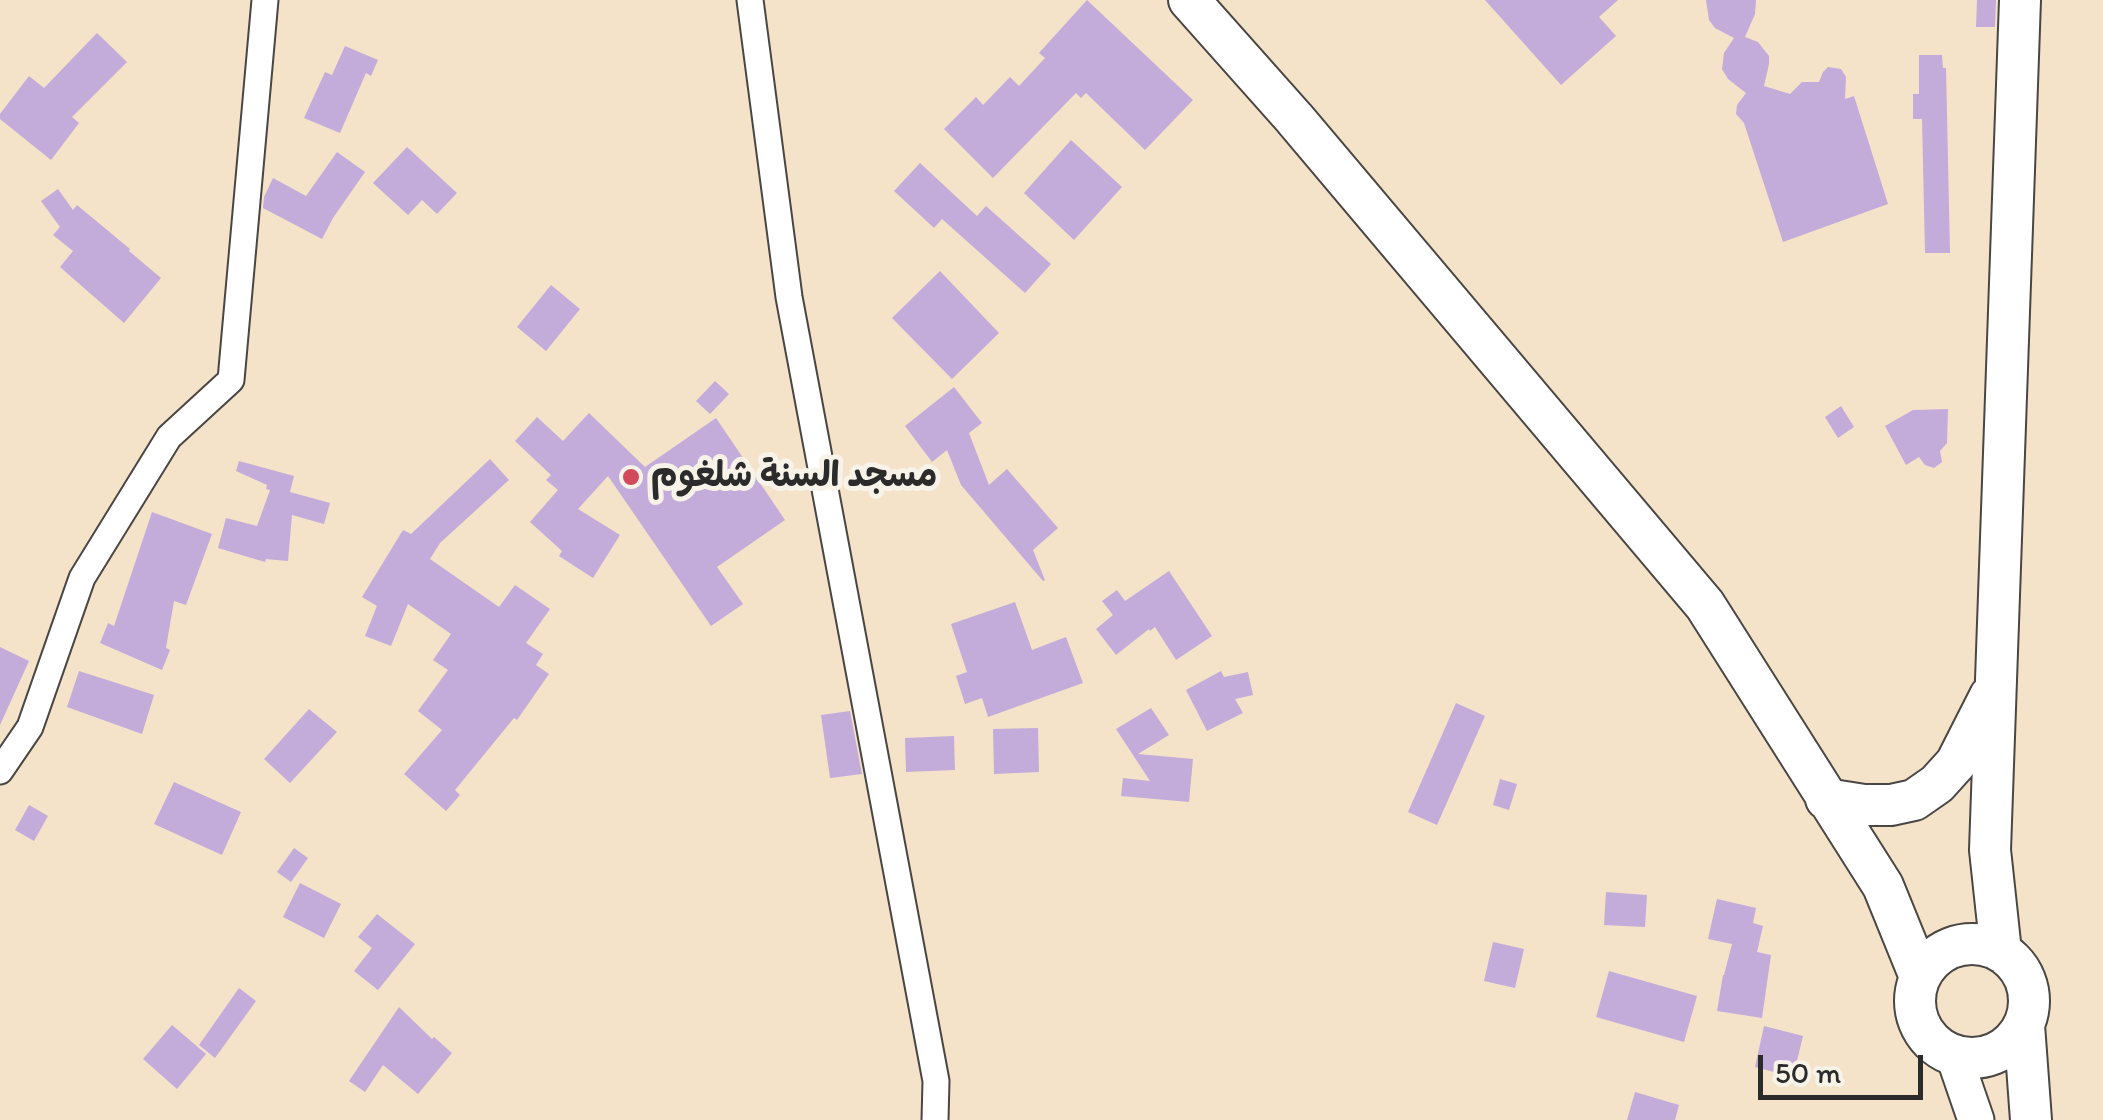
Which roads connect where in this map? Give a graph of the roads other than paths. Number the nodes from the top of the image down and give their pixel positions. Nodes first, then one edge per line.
1 (265, 0) edge
2 (750, 0) edge
3 (1189, 0) edge
4 (2020, 0) edge
5 (1996, 684) junction
6 (0, 771) edge
7 (1826, 799) junction
8 (1990, 850) junction
9 (2001, 952) junction
10 (1945, 953) junction
11 (2024, 1025) junction
12 (1961, 1057) junction
13 (935, 1120) edge
14 (1976, 1120) edge
15 (2028, 1120) edge

1 - 6 street
2 - 13 street
3 - 7 main road
4 - 5 main road
5 - 7 main road
5 - 8 main road
7 - 10 main road
8 - 9 main road
8 - 10 main road
9 - 10 main road
9 - 11 main road
10 - 12 main road
11 - 12 main road
11 - 15 main road
12 - 14 main road
12 - 15 main road

